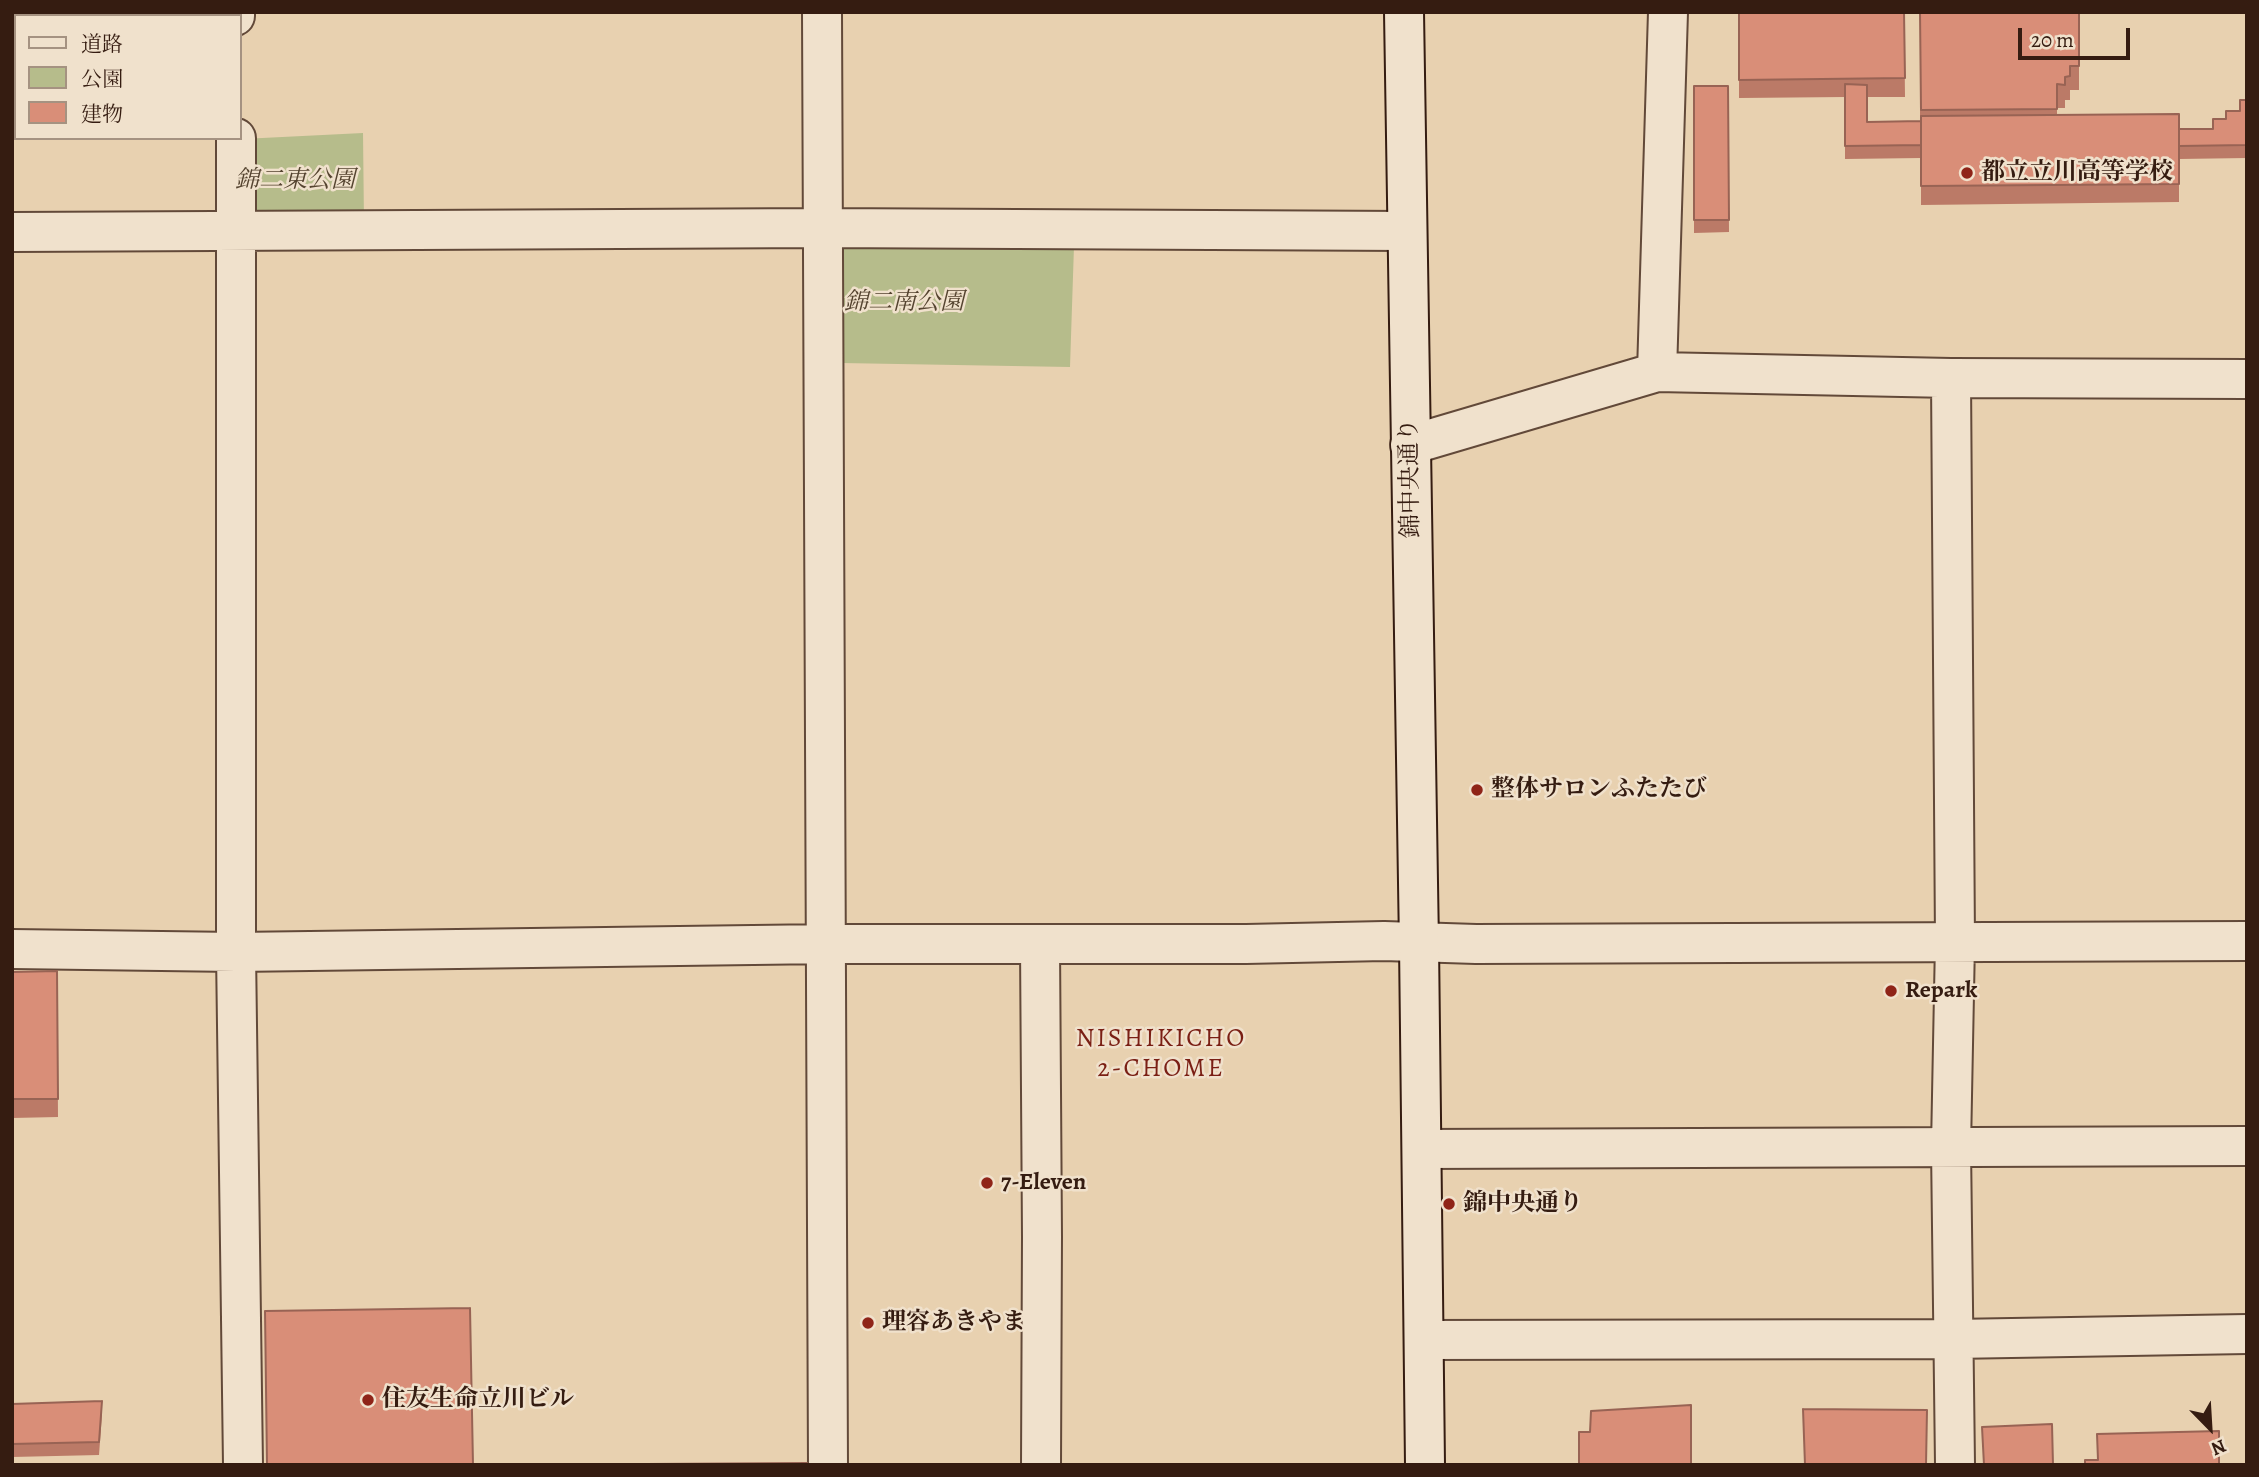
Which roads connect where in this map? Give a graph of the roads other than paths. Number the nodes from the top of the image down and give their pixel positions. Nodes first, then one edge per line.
1 (822, 12) edge
2 (1404, 12) edge
3 (1668, 12) edge
4 (236, 140) edge
5 (822, 228) junction
6 (1406, 231) junction
7 (12, 232) edge
8 (236, 232) junction
9 (1657, 372) junction
10 (1951, 378) junction
11 (2247, 379) edge
12 (1410, 445) junction
13 (2247, 941) edge
14 (1955, 942) junction
15 (827, 944) junction
16 (1419, 944) junction
17 (1040, 945) junction
18 (12, 949) edge
19 (236, 952) junction
20 (2247, 1146) edge
21 (1951, 1147) junction
22 (1422, 1149) junction
23 (2247, 1334) edge
24 (1953, 1339) junction
25 (1424, 1340) junction
26 (243, 1465) edge
27 (828, 1465) edge
28 (1041, 1465) edge
29 (1425, 1465) edge
30 (1955, 1465) edge

1 - 5 street
2 - 6 street, 錦中央通り
3 - 9 street
4 - 8 street
5 - 6 street
5 - 8 street
5 - 15 street
6 - 12 street, 錦中央通り
7 - 8 street
8 - 19 street
9 - 10 street
9 - 12 street
10 - 11 street
10 - 14 street
12 - 16 street, 錦中央通り
13 - 14 street
14 - 16 street
14 - 21 street
15 - 17 street
15 - 19 street
15 - 27 street
16 - 17 street
16 - 22 street, 錦中央通り
17 - 28 street
18 - 19 street
19 - 26 street
20 - 21 street
21 - 22 street
21 - 24 street
22 - 25 street, 錦中央通り
23 - 24 street
24 - 25 street
24 - 30 street
25 - 29 street, 錦中央通り

